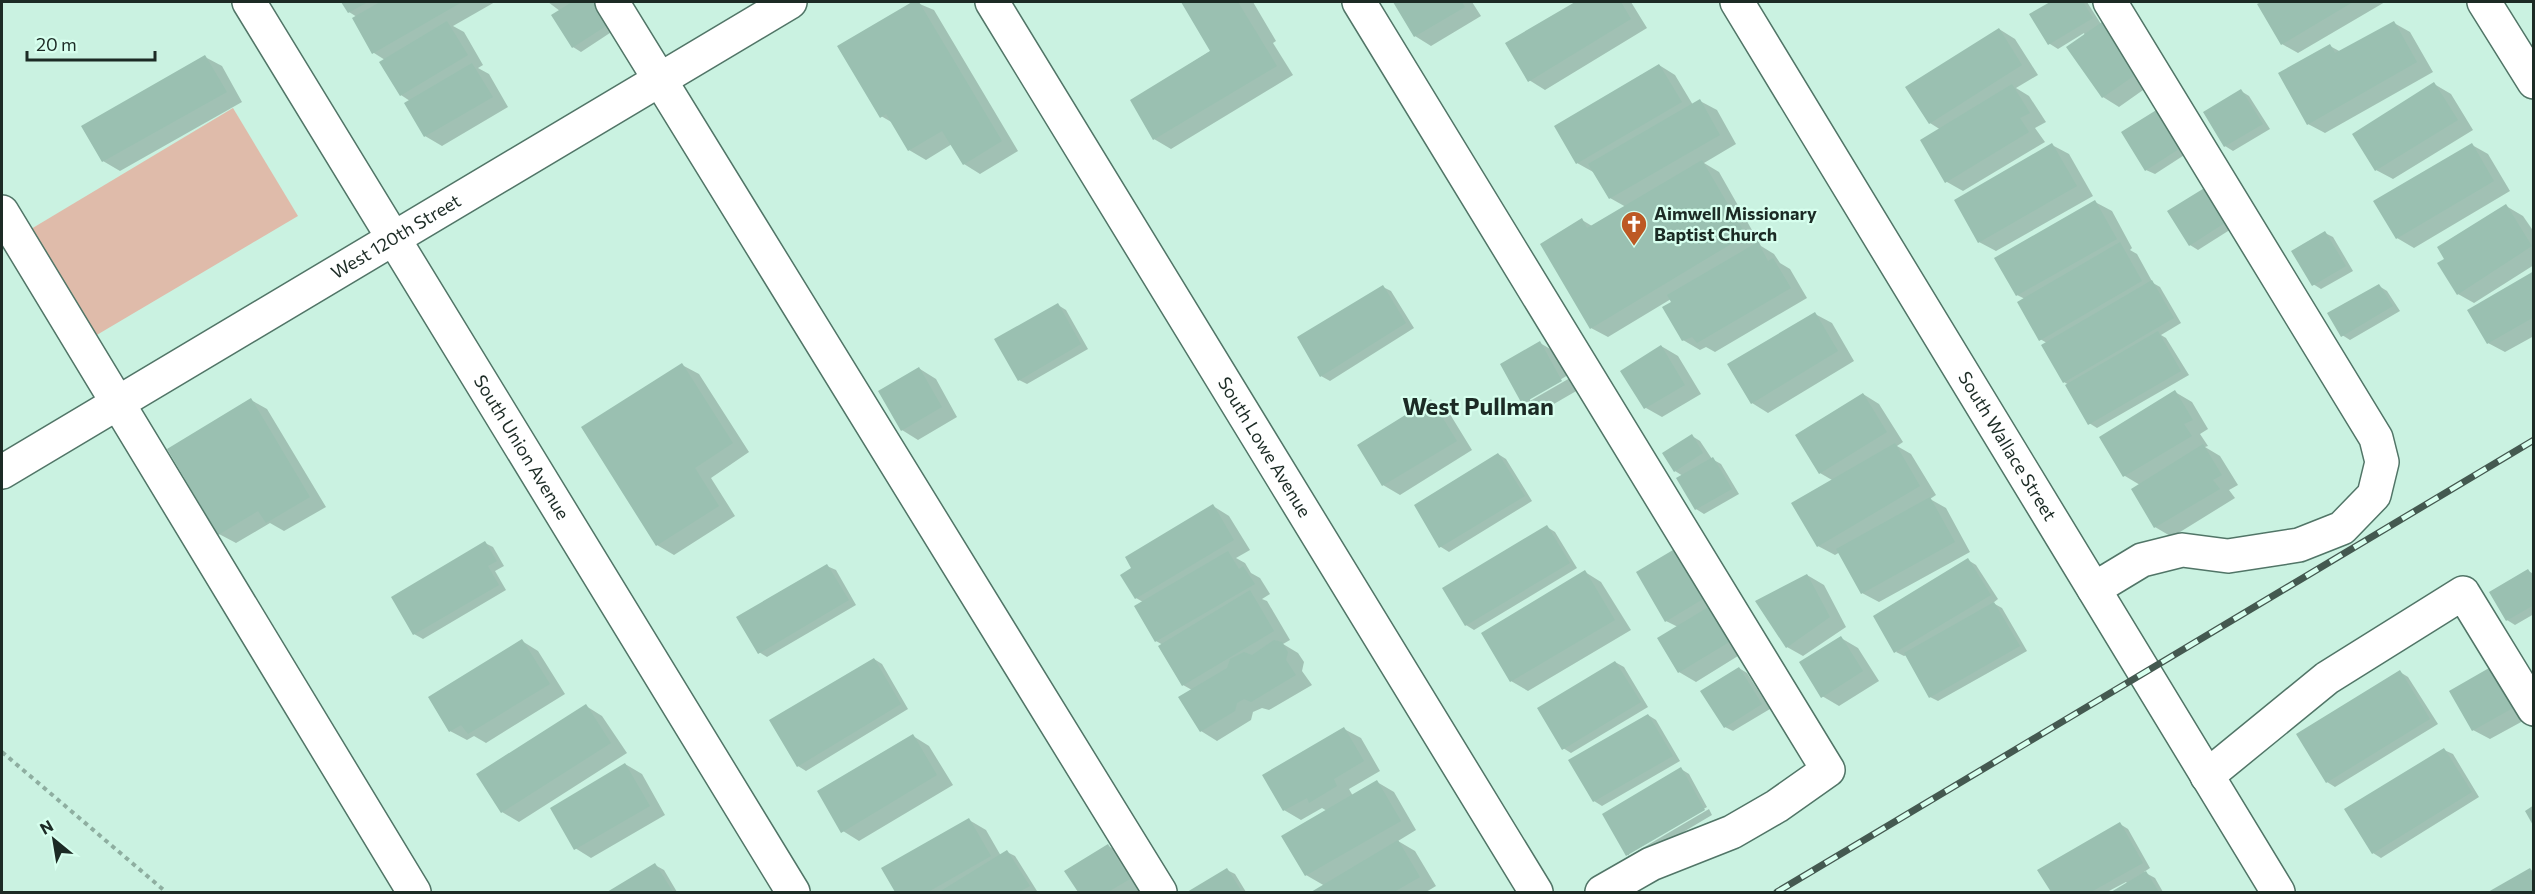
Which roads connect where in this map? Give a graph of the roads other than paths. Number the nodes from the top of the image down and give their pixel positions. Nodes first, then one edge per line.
1 (249, 2) edge
2 (612, 2) edge
3 (790, 2) edge
4 (992, 2) edge
5 (1359, 2) edge
6 (1737, 2) edge
7 (2110, 2) edge
8 (2484, 2) edge
9 (659, 80) junction
10 (2534, 82) edge
11 (2, 212) edge
12 (393, 238) junction
13 (117, 404) junction
14 (2, 472) edge
15 (2094, 589) junction
16 (2534, 709) edge
17 (2207, 776) junction
18 (414, 892) edge
19 (793, 892) edge
20 (1160, 892) edge
21 (1536, 892) edge
22 (1602, 892) edge
23 (2278, 892) edge

1 - 12 street, South Union Avenue
2 - 9 street
3 - 9 street, West 120th Street
4 - 21 street, South Lowe Avenue
5 - 22 street
6 - 15 street, South Wallace Street
7 - 15 street
8 - 10 street
9 - 12 street, West 120th Street
9 - 20 street
11 - 13 street
12 - 13 street, West 120th Street
12 - 19 street, South Union Avenue
13 - 14 street, West 120th Street
13 - 18 street
15 - 17 street, South Wallace Street
16 - 17 street
17 - 23 street, South Wallace Street

